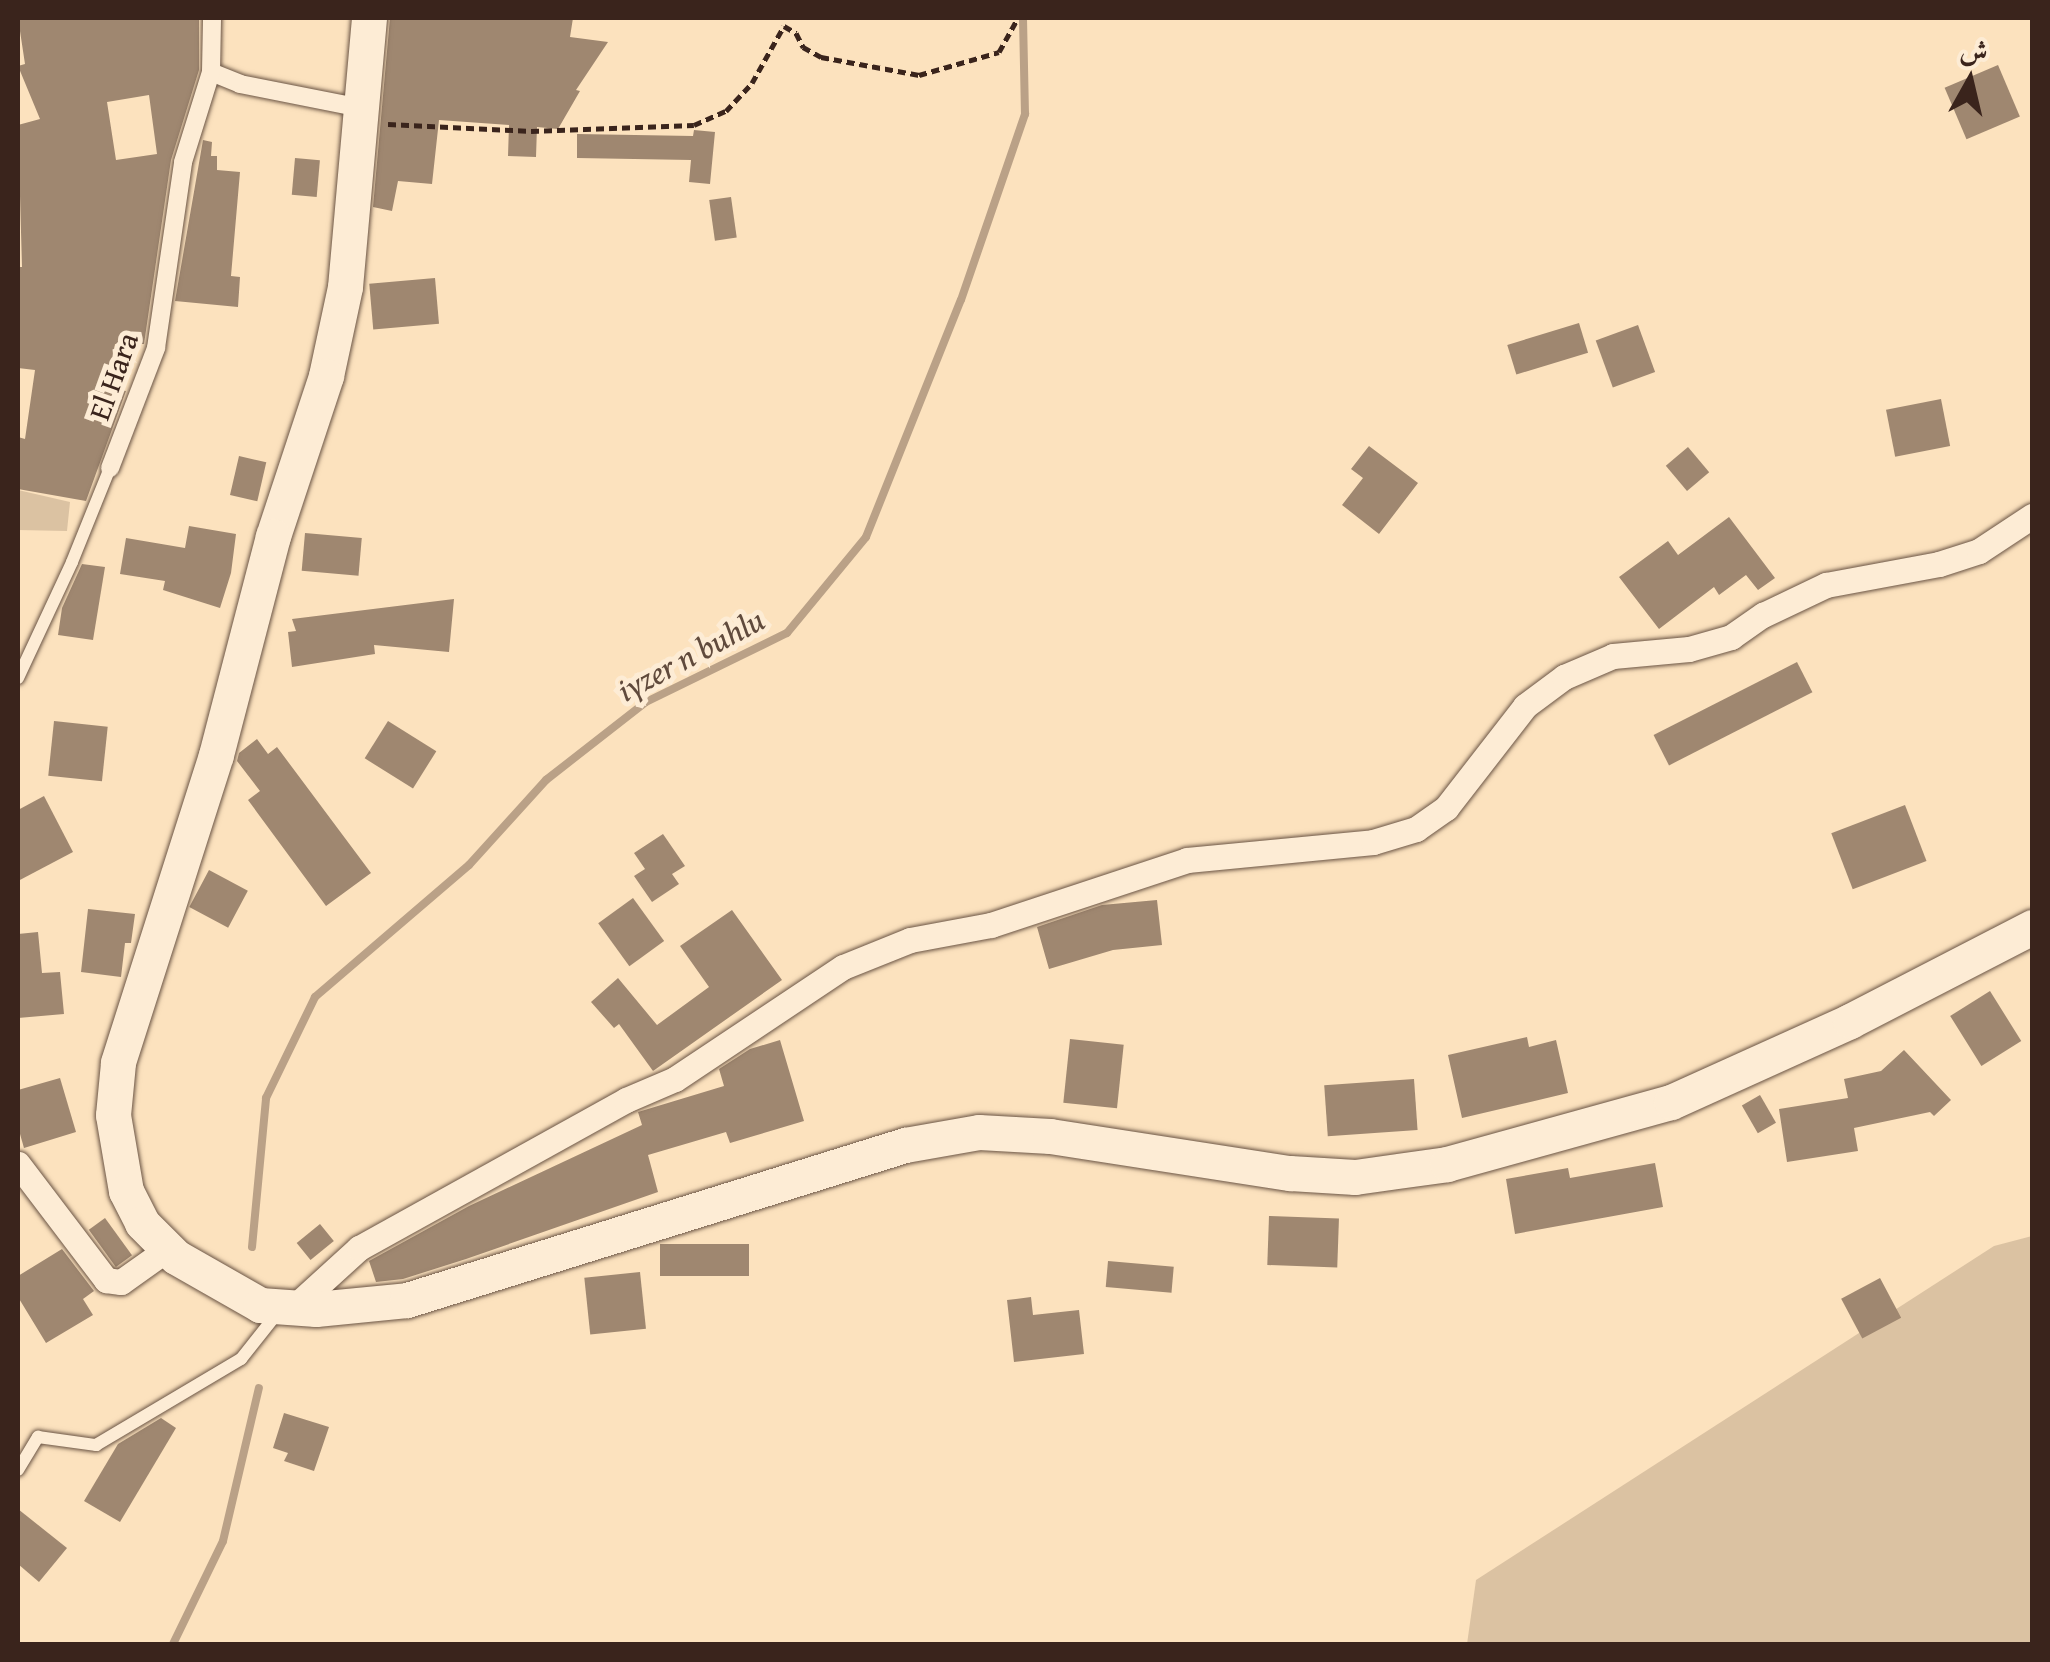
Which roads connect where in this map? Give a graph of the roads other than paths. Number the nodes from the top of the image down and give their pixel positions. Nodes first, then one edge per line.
1 (212, 18) edge
2 (369, 18) edge
3 (211, 72) junction
4 (360, 116) junction
5 (110, 468) joint
6 (2032, 516) edge
7 (18, 678) edge
8 (2032, 926) edge
9 (18, 1164) edge
10 (171, 1253) junction
11 (278, 1308) junction
12 (18, 1470) edge

1 - 3 street, El Hara
2 - 4 main road
3 - 4 street
3 - 5 street, El Hara
4 - 10 main road
5 - 7 lane, El Hara
6 - 11 street
8 - 11 main road
9 - 10 street
10 - 11 main road
11 - 12 lane

